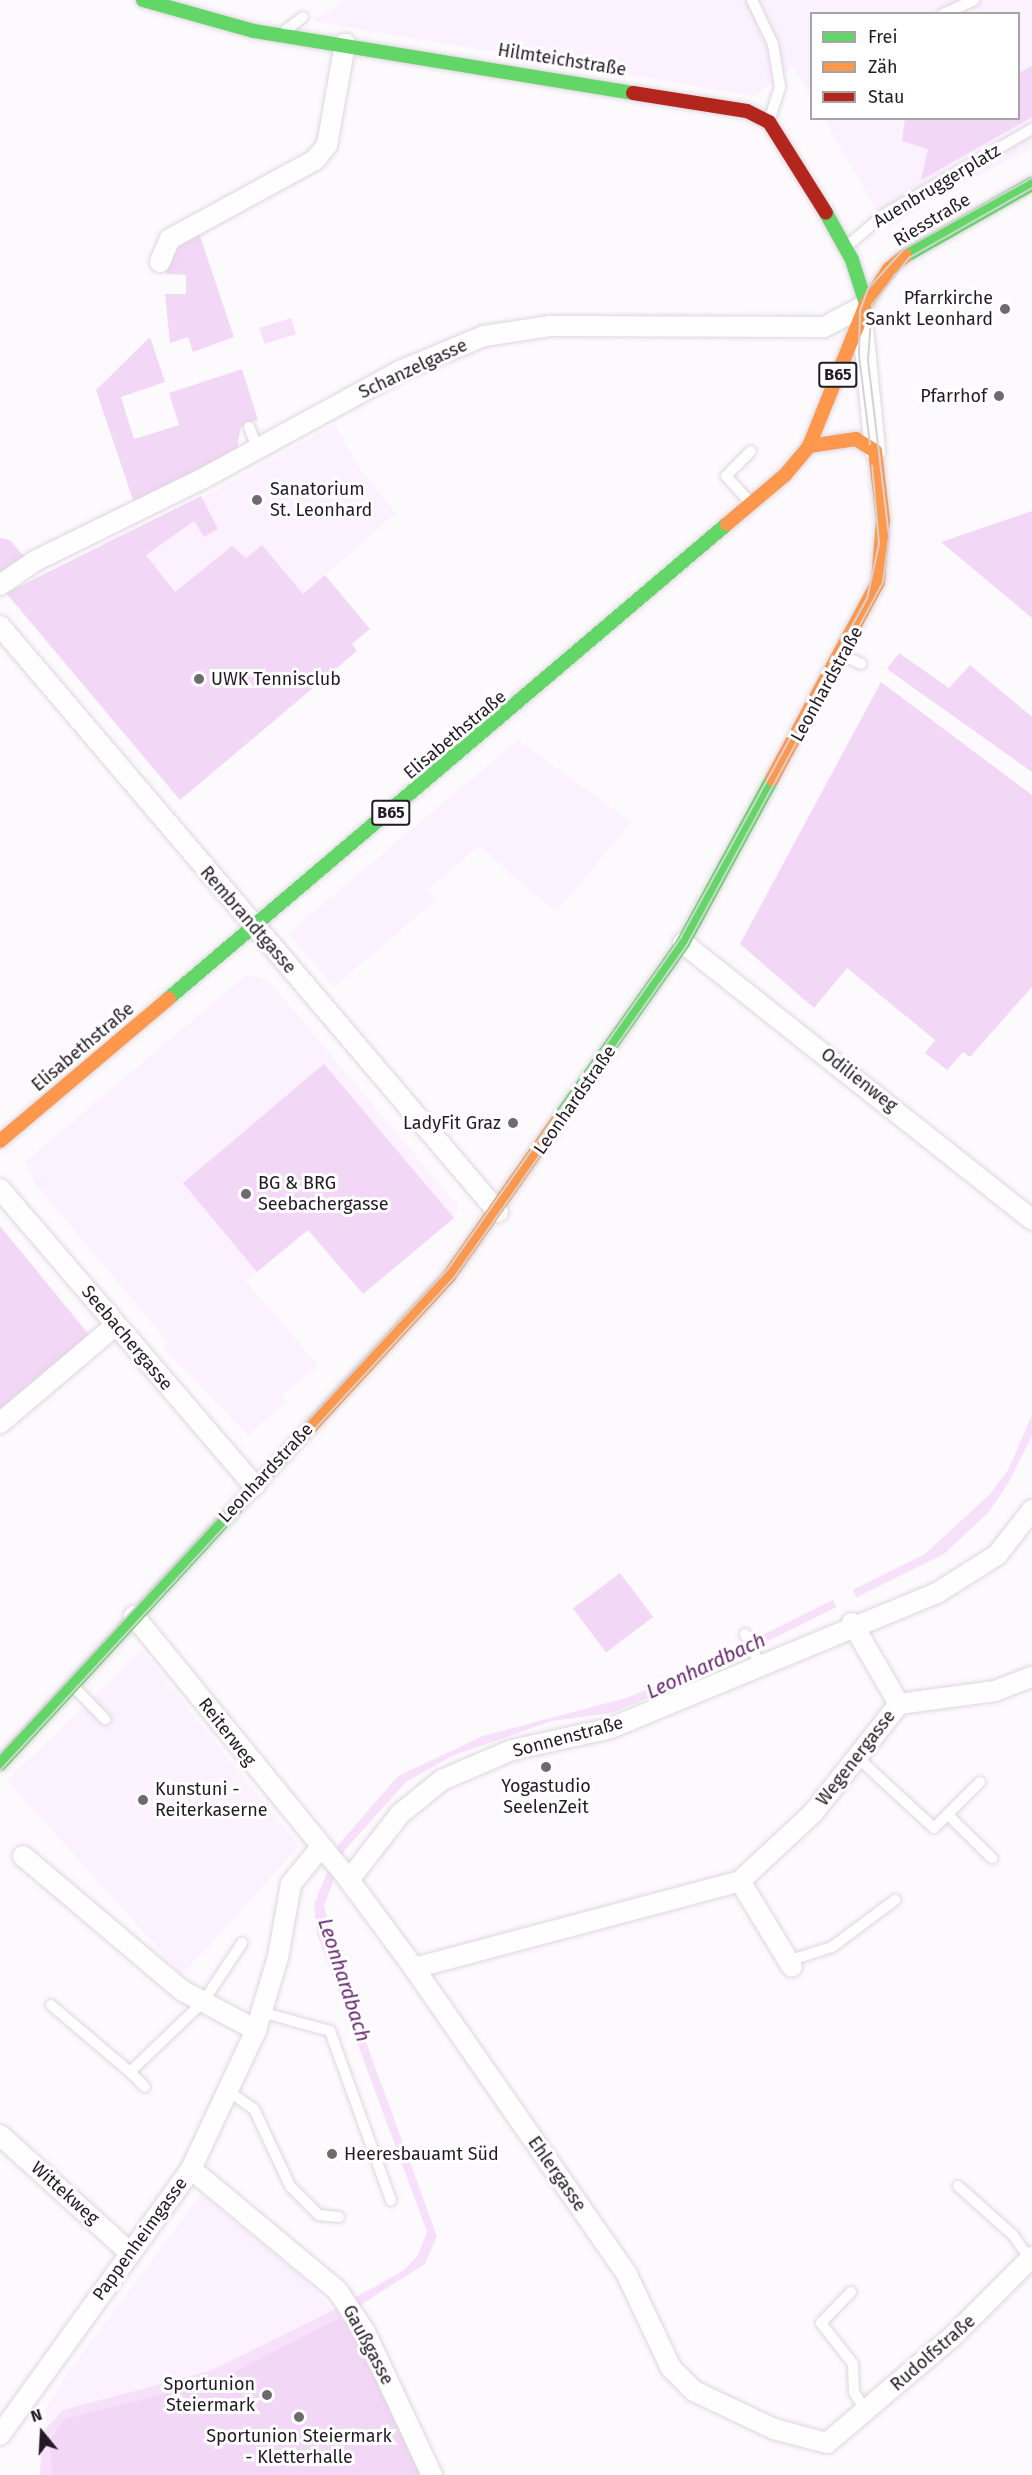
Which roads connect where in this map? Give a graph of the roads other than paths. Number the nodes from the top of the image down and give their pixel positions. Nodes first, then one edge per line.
1 (143, 0) edge
2 (752, 0) edge
3 (974, 0) edge
4 (948, 12) edge
5 (303, 17) dead end
6 (281, 34) junction
7 (345, 44) junction
8 (769, 122) junction
9 (1032, 129) edge
10 (1032, 184) edge
11 (845, 247) junction
12 (160, 262) dead end
13 (866, 304) junction
14 (249, 427) dead end
15 (809, 446) junction
16 (258, 449) junction
17 (750, 451) dead end
18 (875, 451) junction
19 (752, 504) junction
20 (0, 585) edge
21 (0, 626) edge
22 (842, 655) junction
23 (861, 664) dead end
24 (254, 930) junction
25 (683, 942) junction
26 (0, 1141) edge
27 (0, 1189) edge
28 (498, 1212) junction
29 (1032, 1220) edge
30 (116, 1324) junction
31 (0, 1424) edge
32 (255, 1486) junction
33 (1032, 1510) edge
34 (134, 1616) junction
35 (852, 1623) junction
36 (745, 1634) dead end
37 (757, 1659) junction
38 (1032, 1677) edge
39 (71, 1683) junction
40 (898, 1704) junction
41 (105, 1719) dead end
42 (857, 1757) junction
43 (0, 1764) edge
44 (980, 1782) dead end
45 (948, 1815) junction
46 (324, 1852) junction
47 (23, 1856) dead end
48 (992, 1858) dead end
49 (346, 1877) junction
50 (740, 1881) junction
51 (895, 1900) dead end
52 (242, 1944) dead end
53 (790, 1964) joint
54 (414, 1968) junction
55 (203, 2002) junction
56 (51, 2005) dead end
57 (259, 2021) junction
58 (130, 2072) junction
59 (145, 2087) dead end
60 (231, 2093) junction
61 (0, 2135) edge
62 (191, 2169) junction
63 (958, 2186) dead end
64 (392, 2200) dead end
65 (339, 2217) dead end
66 (129, 2252) junction
67 (1031, 2258) edge
68 (851, 2292) dead end
69 (866, 2411) junction
70 (0, 2435) edge
71 (828, 2442) joint
72 (432, 2475) edge

1 - 6 main road, Hilmteichstraße
2 - 8 lane
3 - 4 lane
5 - 6 lane
6 - 7 main road, Hilmteichstraße
7 - 8 main road, Hilmteichstraße
7 - 12 street
8 - 11 main road
9 - 11 lane, Auenbruggerplatz
10 - 13 main road, Riesstraße / B65
11 - 13 main road
13 - 15 main road, Elisabethstraße / B65
13 - 16 street, Schanzelgasse
13 - 18 street, Leonhardstraße
14 - 16 lane
15 - 18 main road
15 - 19 main road, Elisabethstraße / B65
16 - 20 street, Schanzelgasse
17 - 19 lane
18 - 22 main road, Leonhardstraße
19 - 24 main road, Elisabethstraße / B65
21 - 24 street, Rembrandtgasse
22 - 23 lane
22 - 25 main road, Leonhardstraße
24 - 26 main road, Elisabethstraße / B65
24 - 28 street, Rembrandtgasse
25 - 28 main road, Leonhardstraße
25 - 29 street, Odilienweg
27 - 30 street, Seebachergasse
28 - 32 main road, Leonhardstraße
30 - 31 street
30 - 32 street, Seebachergasse
32 - 34 main road, Leonhardstraße
33 - 35 street, Sonnenstraße
34 - 39 main road, Leonhardstraße
34 - 46 street, Reiterweg
35 - 37 street, Sonnenstraße
35 - 40 street
36 - 37 lane
37 - 49 street, Sonnenstraße
38 - 40 street, Wegenergasse
39 - 41 lane
39 - 43 main road, Leonhardstraße
40 - 42 street, Wegenergasse
42 - 45 lane
42 - 50 street, Wegenergasse
44 - 45 lane
45 - 48 lane
46 - 49 street, Ehlergasse
46 - 57 street, Pappenheimgasse
47 - 55 street
49 - 54 street, Ehlergasse
50 - 53 street
50 - 54 street, Wegenergasse
51 - 53 lane
52 - 55 lane
54 - 71 street, Ehlergasse
55 - 57 street
55 - 58 lane
56 - 58 lane
57 - 60 street, Pappenheimgasse
57 - 64 lane
58 - 59 lane
60 - 62 street, Pappenheimgasse
60 - 65 lane
61 - 66 street, Wittekweg
62 - 66 street, Pappenheimgasse
62 - 72 street, Gaußgasse
63 - 67 lane
66 - 70 street, Pappenheimgasse
67 - 69 street, Rudolfstraße
68 - 69 lane
69 - 71 street, Rudolfstraße

